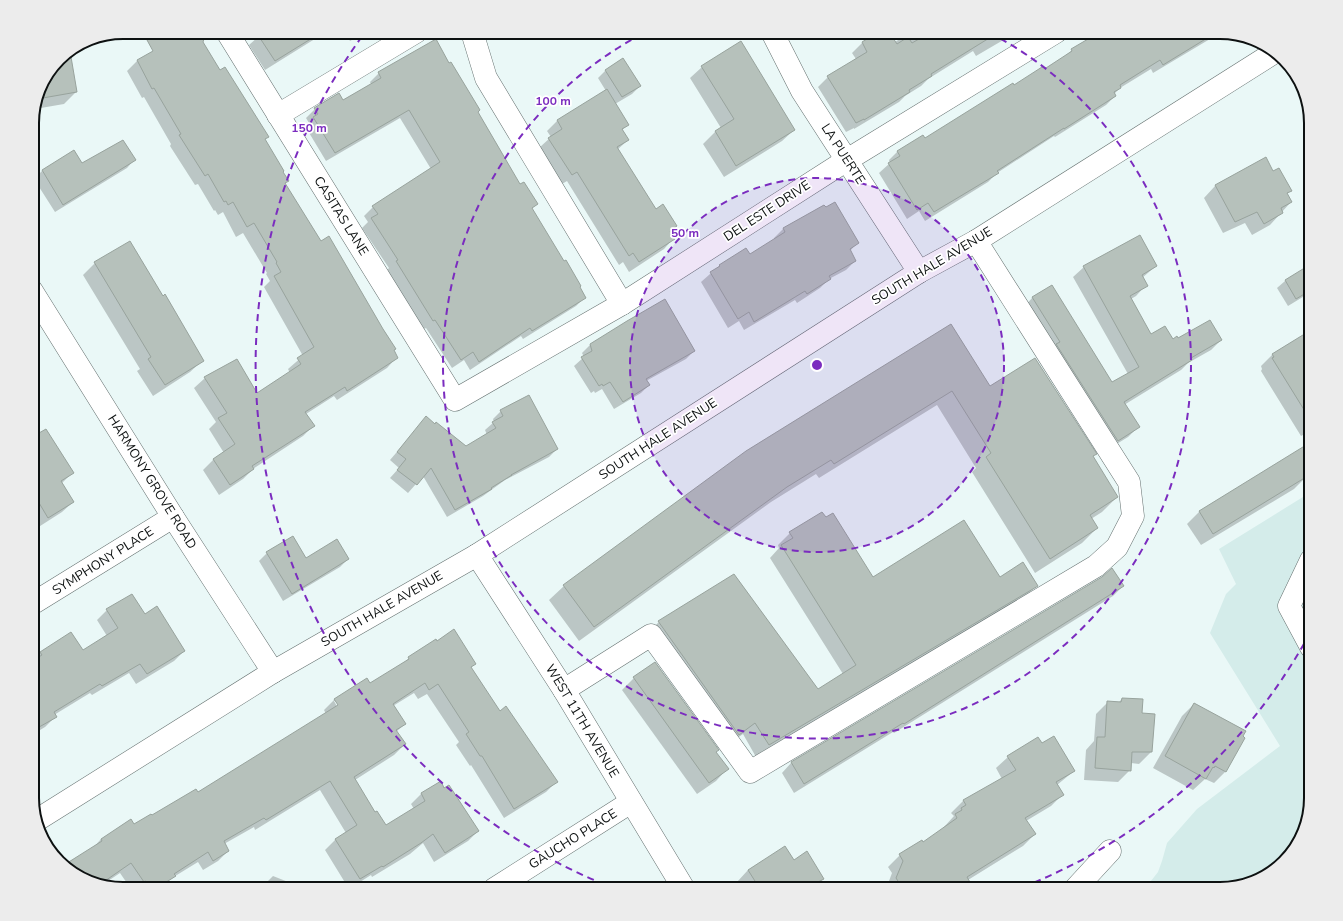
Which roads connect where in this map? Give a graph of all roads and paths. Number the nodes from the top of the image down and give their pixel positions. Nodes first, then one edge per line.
1 (231, 39) edge
2 (404, 39) edge
3 (474, 39) edge
4 (776, 39) edge
5 (1045, 39) edge
6 (1270, 55) edge
7 (278, 115) junction
8 (847, 160) junction
9 (976, 241) junction
10 (919, 272) junction
11 (39, 301) edge
12 (622, 304) junction
13 (455, 400) joint
14 (174, 518) junction
15 (478, 555) junction
16 (1304, 575) edge
17 (39, 600) edge
18 (1304, 634) edge
19 (273, 672) junction
20 (564, 690) junction
21 (631, 802) junction
22 (42, 817) edge
23 (1110, 850) dead end
24 (505, 882) edge
25 (680, 882) edge
26 (1081, 882) edge

1 - 7 street, CASITAS LANE
2 - 7 street
3 - 12 street
4 - 8 street, LA PUERTE
5 - 8 street, DEL ESTE DRIVE
6 - 9 street, SOUTH HALE AVENUE
7 - 13 street, CASITAS LANE
8 - 10 street, LA PUERTE
8 - 12 street, DEL ESTE DRIVE
9 - 10 street, SOUTH HALE AVENUE
9 - 20 street
10 - 15 street, SOUTH HALE AVENUE
11 - 14 street, HARMONY GROVE ROAD
12 - 13 street, DEL ESTE DRIVE
14 - 17 street, SYMPHONY PLACE
14 - 19 street, HARMONY GROVE ROAD
15 - 19 street, SOUTH HALE AVENUE
15 - 20 street, WEST 11TH AVENUE
16 - 18 street
19 - 22 street, SOUTH HALE AVENUE
20 - 21 street, WEST 11TH AVENUE
21 - 24 street, GAUCHO PLACE
21 - 25 street, WEST 11TH AVENUE
23 - 26 street

